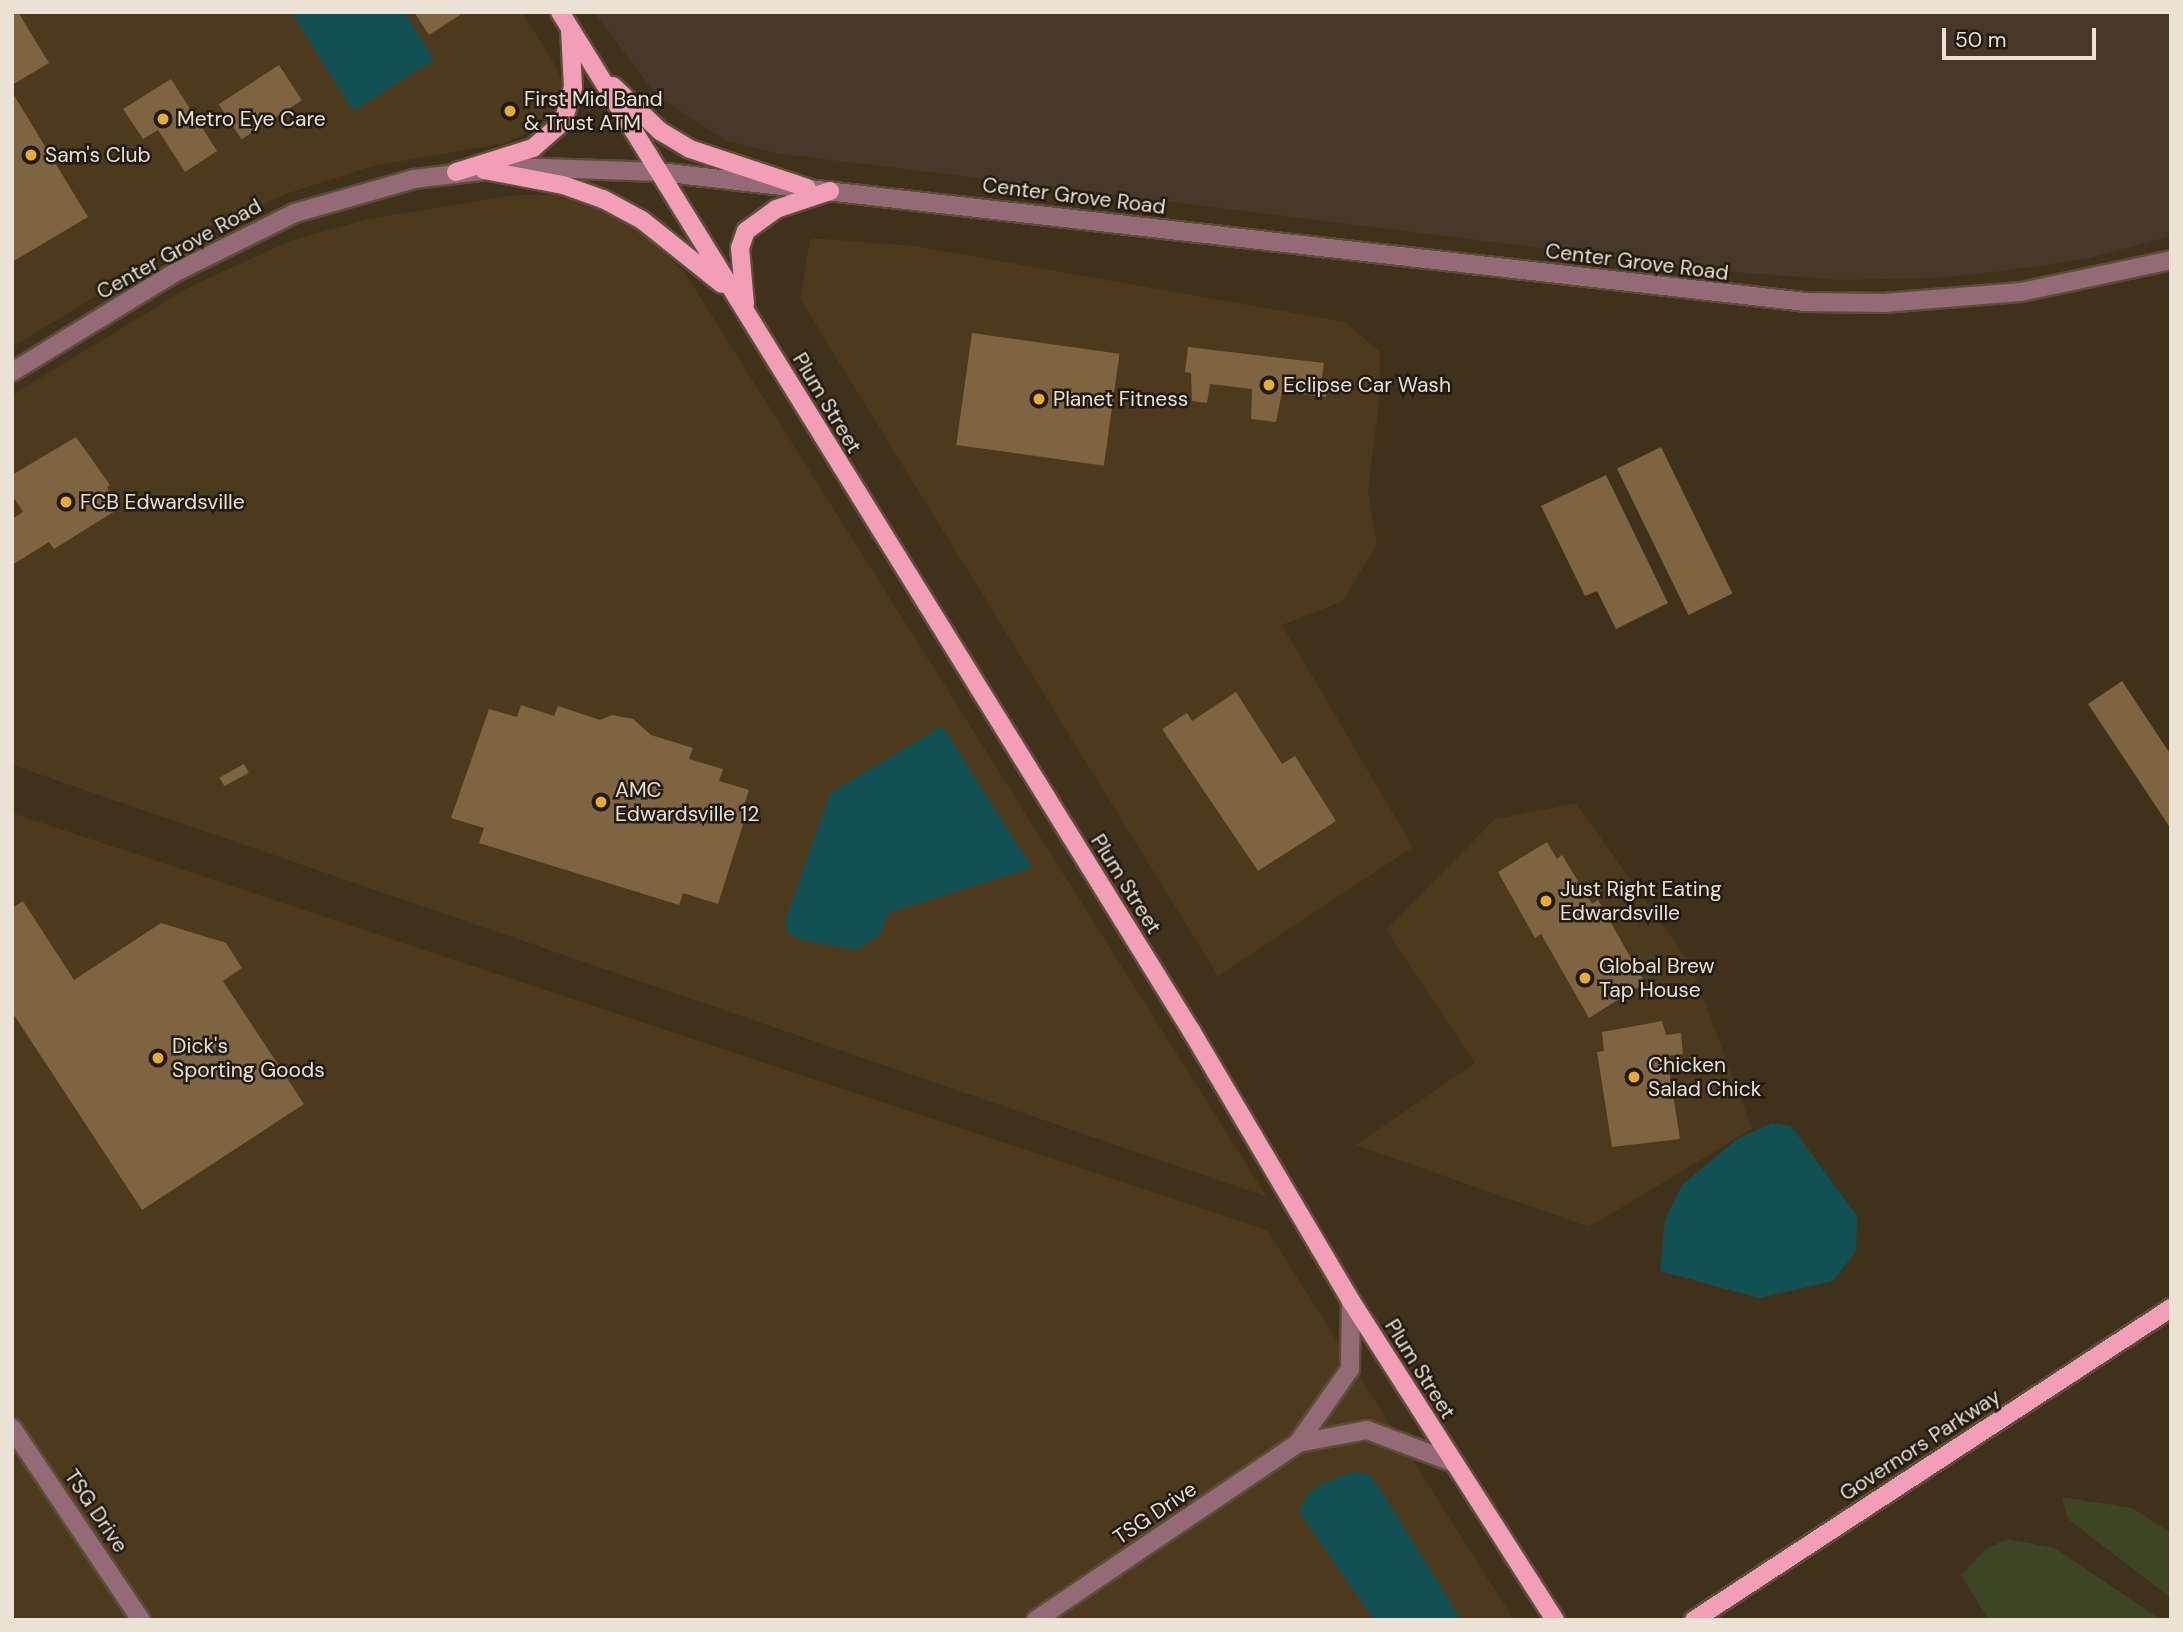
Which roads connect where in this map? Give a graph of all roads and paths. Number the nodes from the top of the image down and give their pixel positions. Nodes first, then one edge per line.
1 (565, 20) edge
2 (484, 170) junction
3 (456, 172) junction
4 (659, 172) junction
5 (807, 188) junction
6 (830, 191) junction
7 (2171, 260) edge
8 (735, 295) junction
9 (747, 314) junction
10 (12, 372) edge
11 (1351, 1301) junction
12 (2171, 1308) edge
13 (12, 1428) edge
14 (1298, 1443) junction
15 (1452, 1462) junction
16 (141, 1620) edge
17 (1036, 1620) edge
18 (1555, 1620) edge
19 (1694, 1620) edge

1 - 3 main road
1 - 4 main road, Plum Street
1 - 5 main road
2 - 3 street, Center Grove Road
2 - 4 street, Center Grove Road
2 - 8 main road
3 - 10 street, Center Grove Road
4 - 5 street, Center Grove Road
4 - 8 main road, Plum Street
5 - 6 street, Center Grove Road
6 - 7 street, Center Grove Road
6 - 9 main road
8 - 9 main road, Plum Street
9 - 11 main road, Plum Street
11 - 14 street, TSG Drive
11 - 15 main road, Plum Street
12 - 19 main road, Governors Parkway
13 - 16 street, TSG Drive
14 - 15 street, TSG Drive
14 - 17 street, TSG Drive
15 - 18 main road, Plum Street

